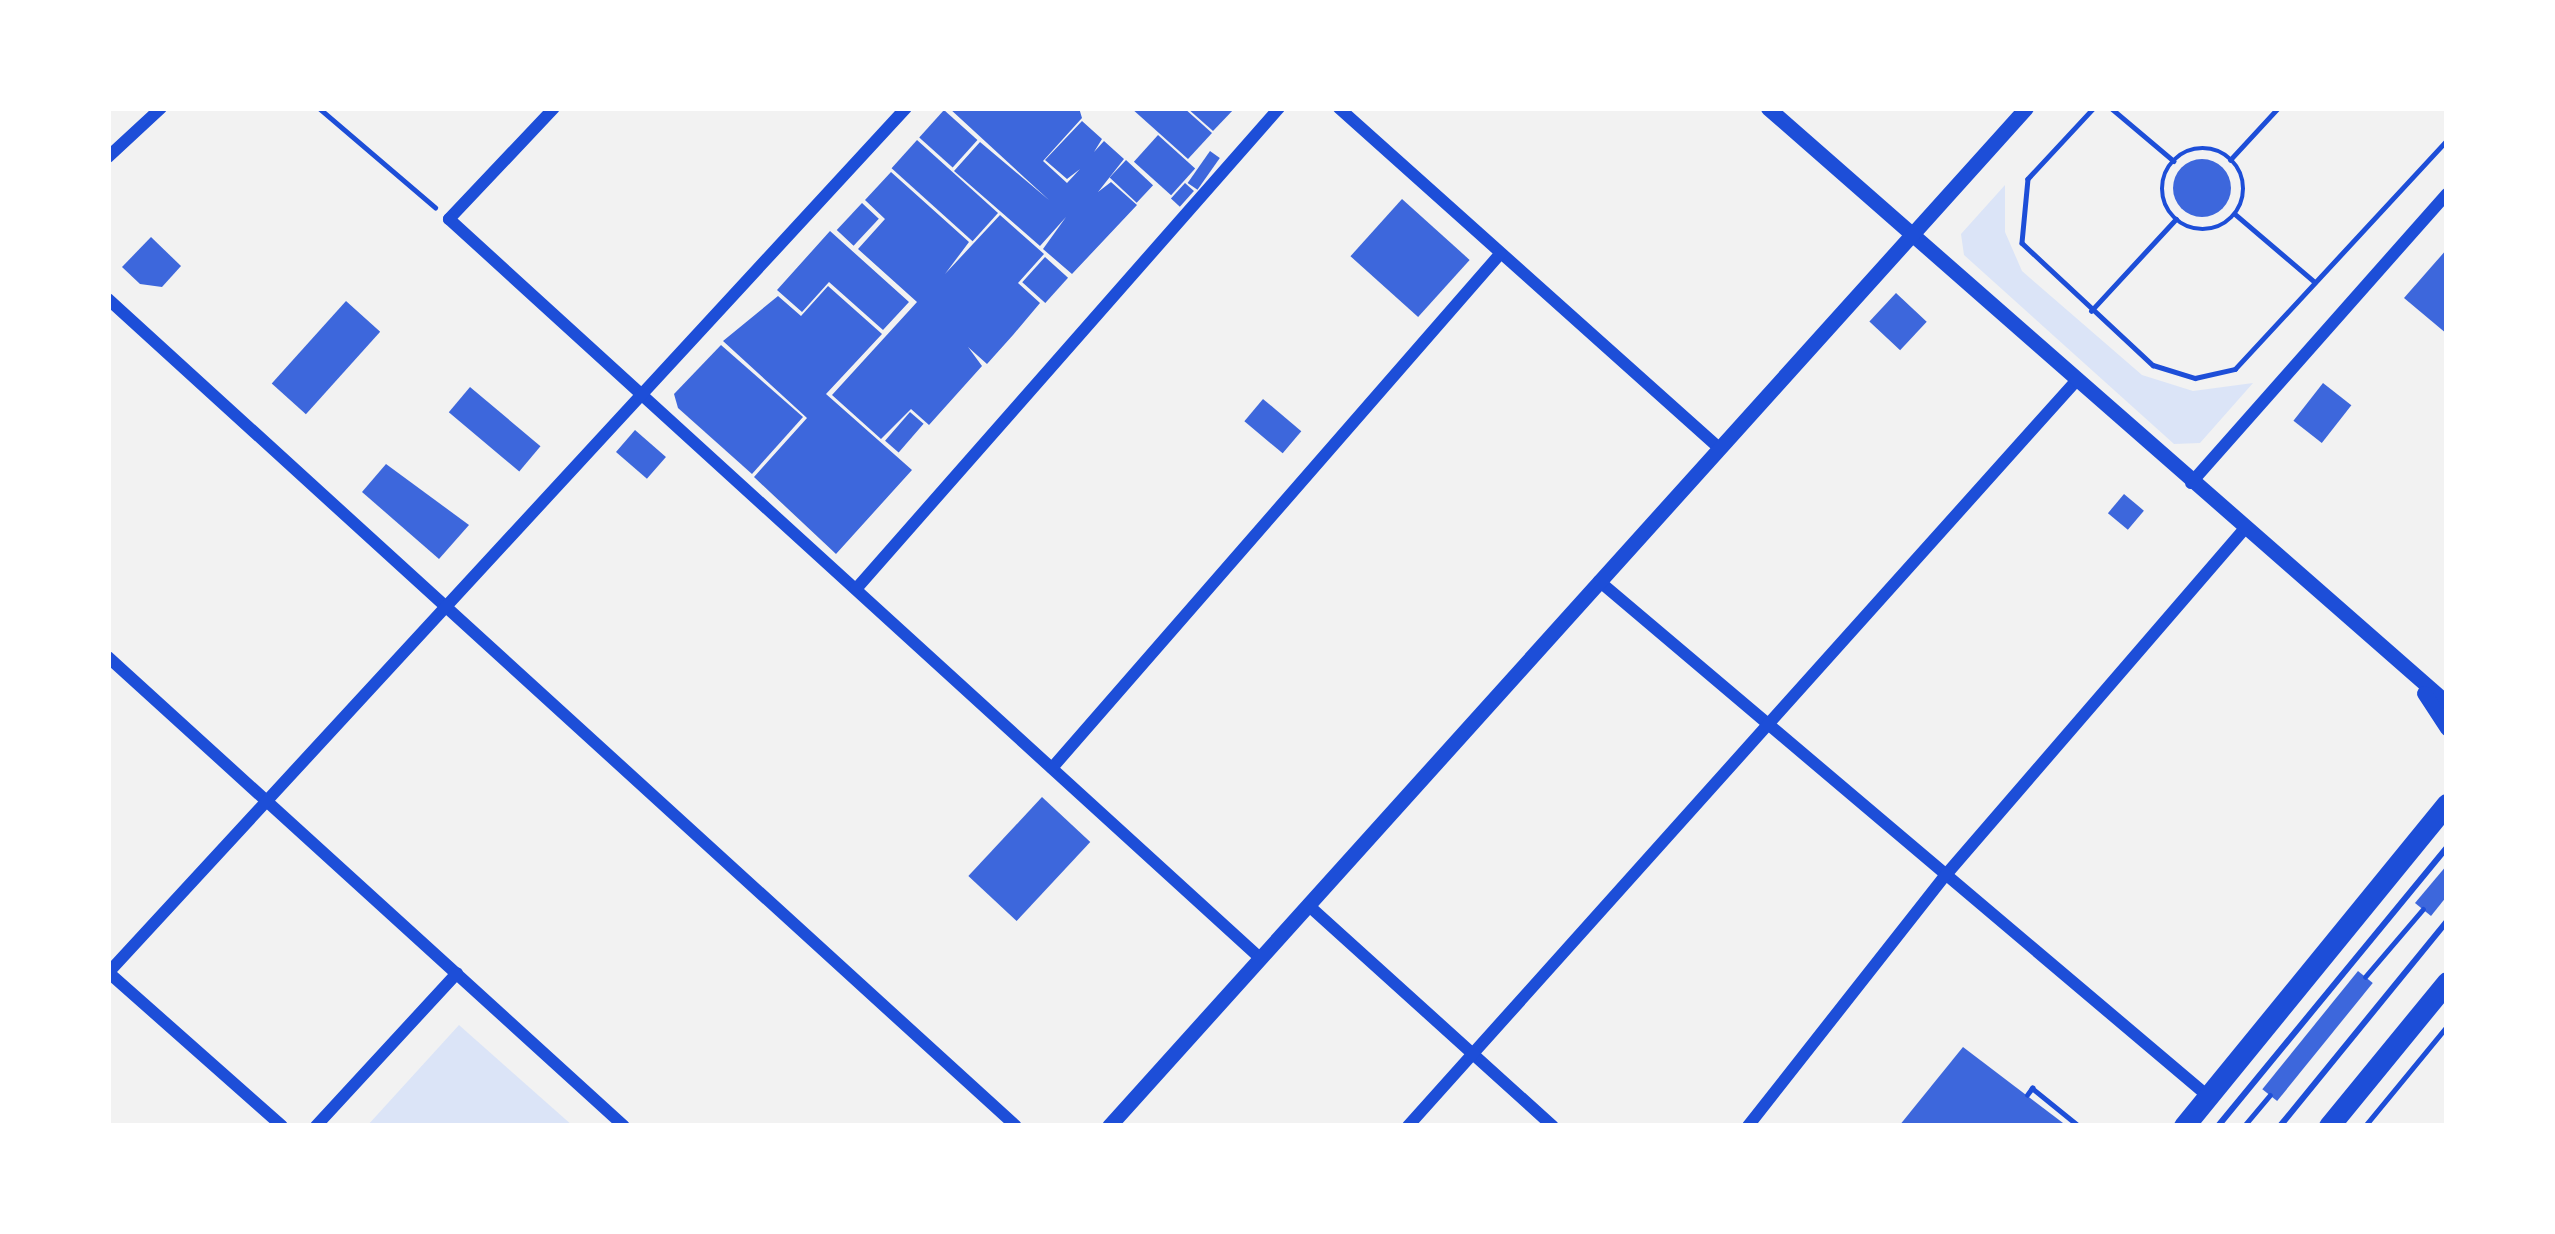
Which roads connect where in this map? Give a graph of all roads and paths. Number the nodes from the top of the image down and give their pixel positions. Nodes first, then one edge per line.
1 (161, 108) edge
2 (319, 108) edge
3 (554, 108) edge
4 (905, 108) edge
5 (1279, 108) edge
6 (1339, 108) edge
7 (1768, 108) edge
8 (2026, 108) edge
9 (2094, 108) edge
10 (2111, 108) edge
11 (2278, 108) edge
12 (2447, 140) edge
13 (108, 157) edge
14 (2230, 160) junction
15 (2174, 161) junction
16 (2447, 194) edge
17 (2235, 214) junction
18 (449, 219) junction
19 (2176, 219) junction
20 (1911, 235) junction
21 (1500, 254) junction
22 (2315, 282) junction
23 (108, 298) edge
24 (2091, 311) junction
25 (2075, 380) junction
26 (639, 396) junction
27 (1719, 448) junction
28 (2191, 483) junction
29 (2244, 530) junction
30 (1599, 580) junction
31 (856, 589) junction
32 (447, 608) junction
33 (108, 657) edge
34 (2419, 685) junction
35 (2447, 703) edge
36 (1763, 727) junction
37 (2447, 728) edge
38 (1052, 767) junction
39 (265, 798) junction
40 (2447, 804) edge
41 (2447, 847) edge
42 (1944, 877) junction
43 (1308, 905) junction
44 (2423, 909) dead end
45 (2447, 921) edge
46 (1260, 958) junction
47 (108, 972) edge
48 (457, 973) junction
49 (2366, 977) dead end
50 (2447, 982) edge
51 (2447, 1026) edge
52 (1473, 1053) junction
53 (2027, 1095) dead end
54 (2270, 1095) dead end
55 (2210, 1097) junction
56 (282, 1126) edge
57 (316, 1126) edge
58 (625, 1126) edge
59 (1016, 1126) edge
60 (1109, 1126) edge
61 (1408, 1126) edge
62 (1553, 1126) edge
63 (1748, 1126) edge
64 (2079, 1126) edge
65 (2185, 1126) edge
66 (2218, 1126) edge
67 (2244, 1126) edge
68 (2280, 1126) edge
69 (2329, 1126) edge
70 (2365, 1126) edge

1 - 13 street
2 - 18 path
3 - 18 street
4 - 26 street
5 - 31 street
6 - 21 street
7 - 20 street
8 - 20 street
9 - 24 path
10 - 15 path
11 - 14 path
12 - 22 path
14 - 15 path
14 - 17 path
15 - 19 path
16 - 28 street
17 - 19 path
17 - 22 path
18 - 26 street
19 - 24 path
20 - 25 street
20 - 27 street
21 - 27 street
21 - 38 street
22 - 24 path
23 - 32 street
25 - 28 street
25 - 36 street
26 - 31 street
26 - 32 street
27 - 30 street
28 - 29 street
29 - 34 street
29 - 42 street
30 - 36 street
30 - 43 street
31 - 38 street
32 - 39 street
32 - 59 street
33 - 39 street
34 - 35 street
34 - 37 street
36 - 42 street
36 - 52 street
38 - 46 street
39 - 47 street
39 - 48 street
40 - 55 highway
41 - 66 lane
42 - 55 street
42 - 63 street
43 - 46 street
43 - 52 street
44 - 49 path
45 - 68 lane
46 - 60 street
47 - 56 street
48 - 57 street
48 - 58 street
50 - 69 highway
51 - 70 path
52 - 61 street
52 - 62 street
53 - 64 path
54 - 67 path
55 - 65 highway

